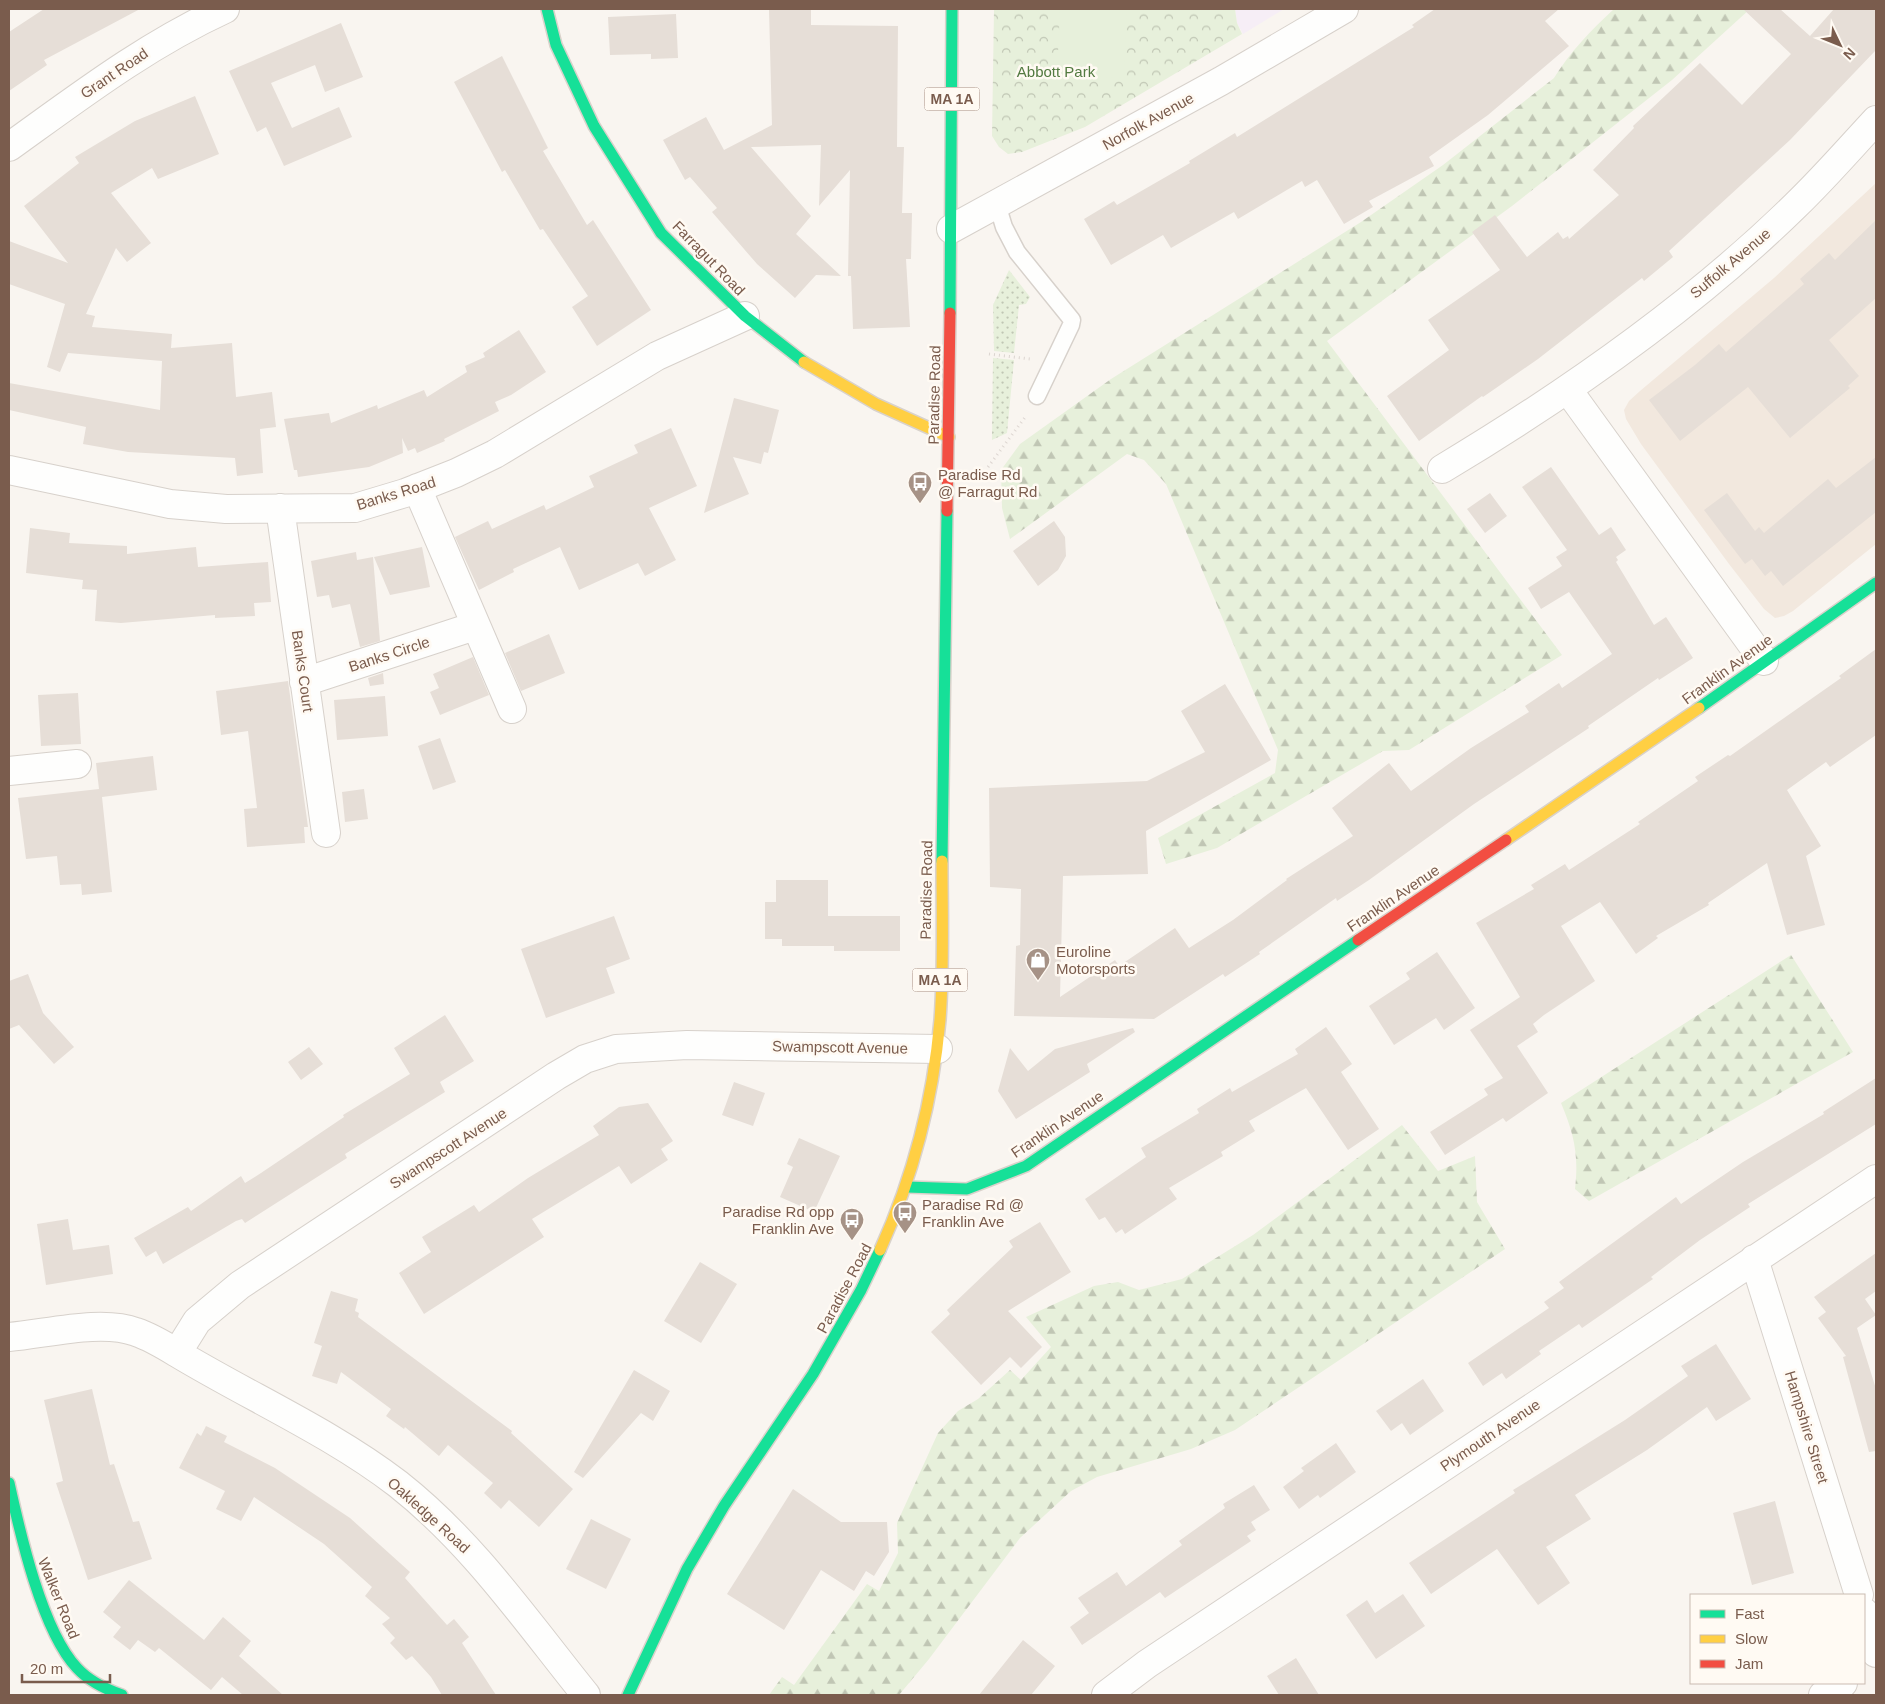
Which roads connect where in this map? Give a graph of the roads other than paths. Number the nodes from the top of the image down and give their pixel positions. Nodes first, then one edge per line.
1 (225, 9) edge
2 (547, 9) edge
3 (952, 9) edge
4 (1344, 9) edge
5 (1876, 120) edge
6 (9, 147) edge
7 (997, 204) junction
8 (951, 230) junction
9 (745, 316) junction
10 (1568, 390) junction
11 (1037, 396) road end
12 (949, 437) junction
13 (1442, 469) dead end
14 (9, 470) edge
15 (417, 488) junction
16 (280, 508) junction
17 (1876, 583) edge
18 (475, 626) junction
19 (1764, 661) junction
20 (304, 682) junction
21 (512, 709) dead end
22 (77, 764) dead end
23 (9, 771) edge
24 (326, 833) dead end
25 (938, 1049) junction
26 (1876, 1179) edge
27 (907, 1187) junction
28 (1754, 1259) junction
29 (9, 1337) edge
30 (177, 1353) junction
31 (9, 1483) edge
32 (1859, 1594) edge
33 (1865, 1615) edge
34 (1876, 1653) edge
35 (1876, 1662) edge
36 (1865, 1669) edge
37 (1841, 1684) edge
38 (122, 1695) edge
39 (586, 1695) edge
40 (628, 1695) edge
41 (1106, 1695) edge
42 (1823, 1695) edge

1 - 6 street, Grant Road
2 - 9 main road, Farragut Road
3 - 8 main road, Paradise Road / MA 1A
4 - 7 street, Norfolk Avenue
5 - 10 street, Suffolk Avenue
7 - 8 street, Norfolk Avenue
7 - 11 lane
8 - 12 main road, Paradise Road / MA 1A
9 - 12 main road, Farragut Road
9 - 15 street, Banks Road
10 - 13 street, Suffolk Avenue
10 - 19 street
12 - 25 main road, Paradise Road / MA 1A
14 - 16 street, Banks Road
15 - 16 street, Banks Road
15 - 18 street
16 - 20 street, Banks Court
17 - 19 main road, Franklin Avenue
18 - 20 street, Banks Circle
18 - 21 street
19 - 27 main road, Franklin Avenue
20 - 24 street, Banks Court
22 - 23 street
25 - 27 main road, Paradise Road / MA 1A
25 - 30 street, Swampscott Avenue
26 - 28 street, Plymouth Avenue
27 - 40 main road, Paradise Road / MA 1A
28 - 32 street, Hampshire Street
28 - 41 street, Plymouth Avenue
29 - 30 street
30 - 39 street, Oakledge Road
31 - 38 main road, Walker Road
33 - 34 street
35 - 36 street
37 - 42 street

